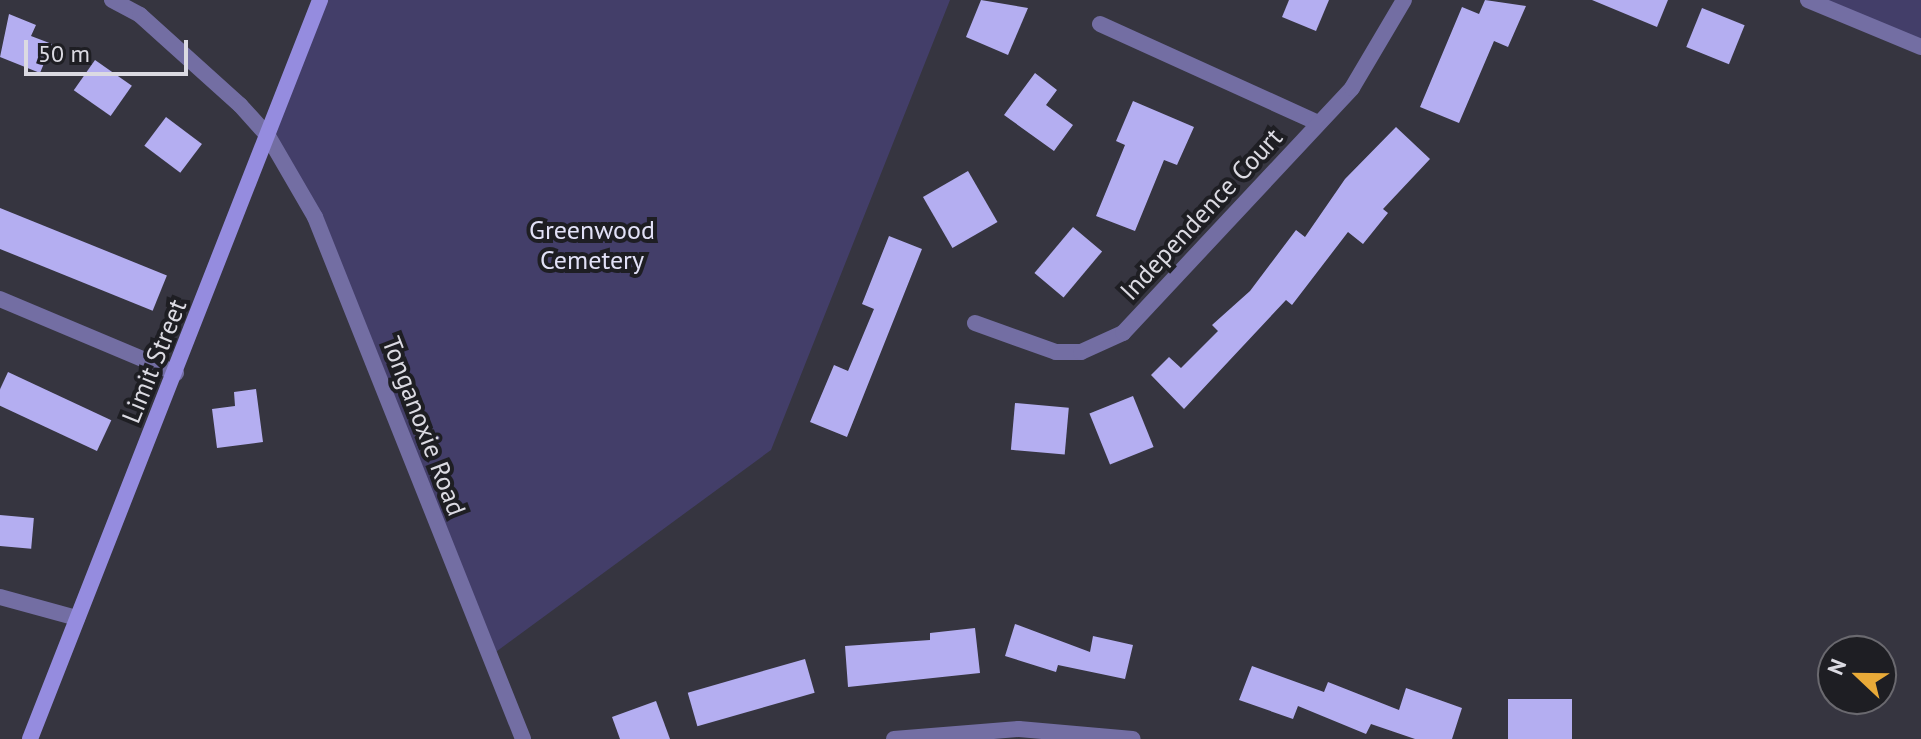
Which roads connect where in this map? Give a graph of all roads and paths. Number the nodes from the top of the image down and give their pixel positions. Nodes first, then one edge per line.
1 (112, 0) edge
2 (320, 0) edge
3 (1404, 0) edge
4 (1808, 0) edge
5 (1100, 24) dead end
6 (1921, 47) edge
7 (1318, 123) junction
8 (268, 136) junction
9 (0, 299) edge
10 (975, 323) dead end
11 (176, 373) junction
12 (0, 597) edge
13 (77, 618) junction
14 (30, 739) edge
15 (523, 739) edge
16 (894, 739) edge
17 (1133, 739) edge

1 - 8 street, Tonganoxie Road
2 - 8 street, Limit Street
3 - 7 street, Independence Court
4 - 6 street
5 - 7 street
7 - 10 street, Independence Court
8 - 11 street, Limit Street
8 - 15 street, Tonganoxie Road
9 - 11 street
11 - 13 street, Limit Street
12 - 13 street
13 - 14 street, Limit Street
16 - 17 street

